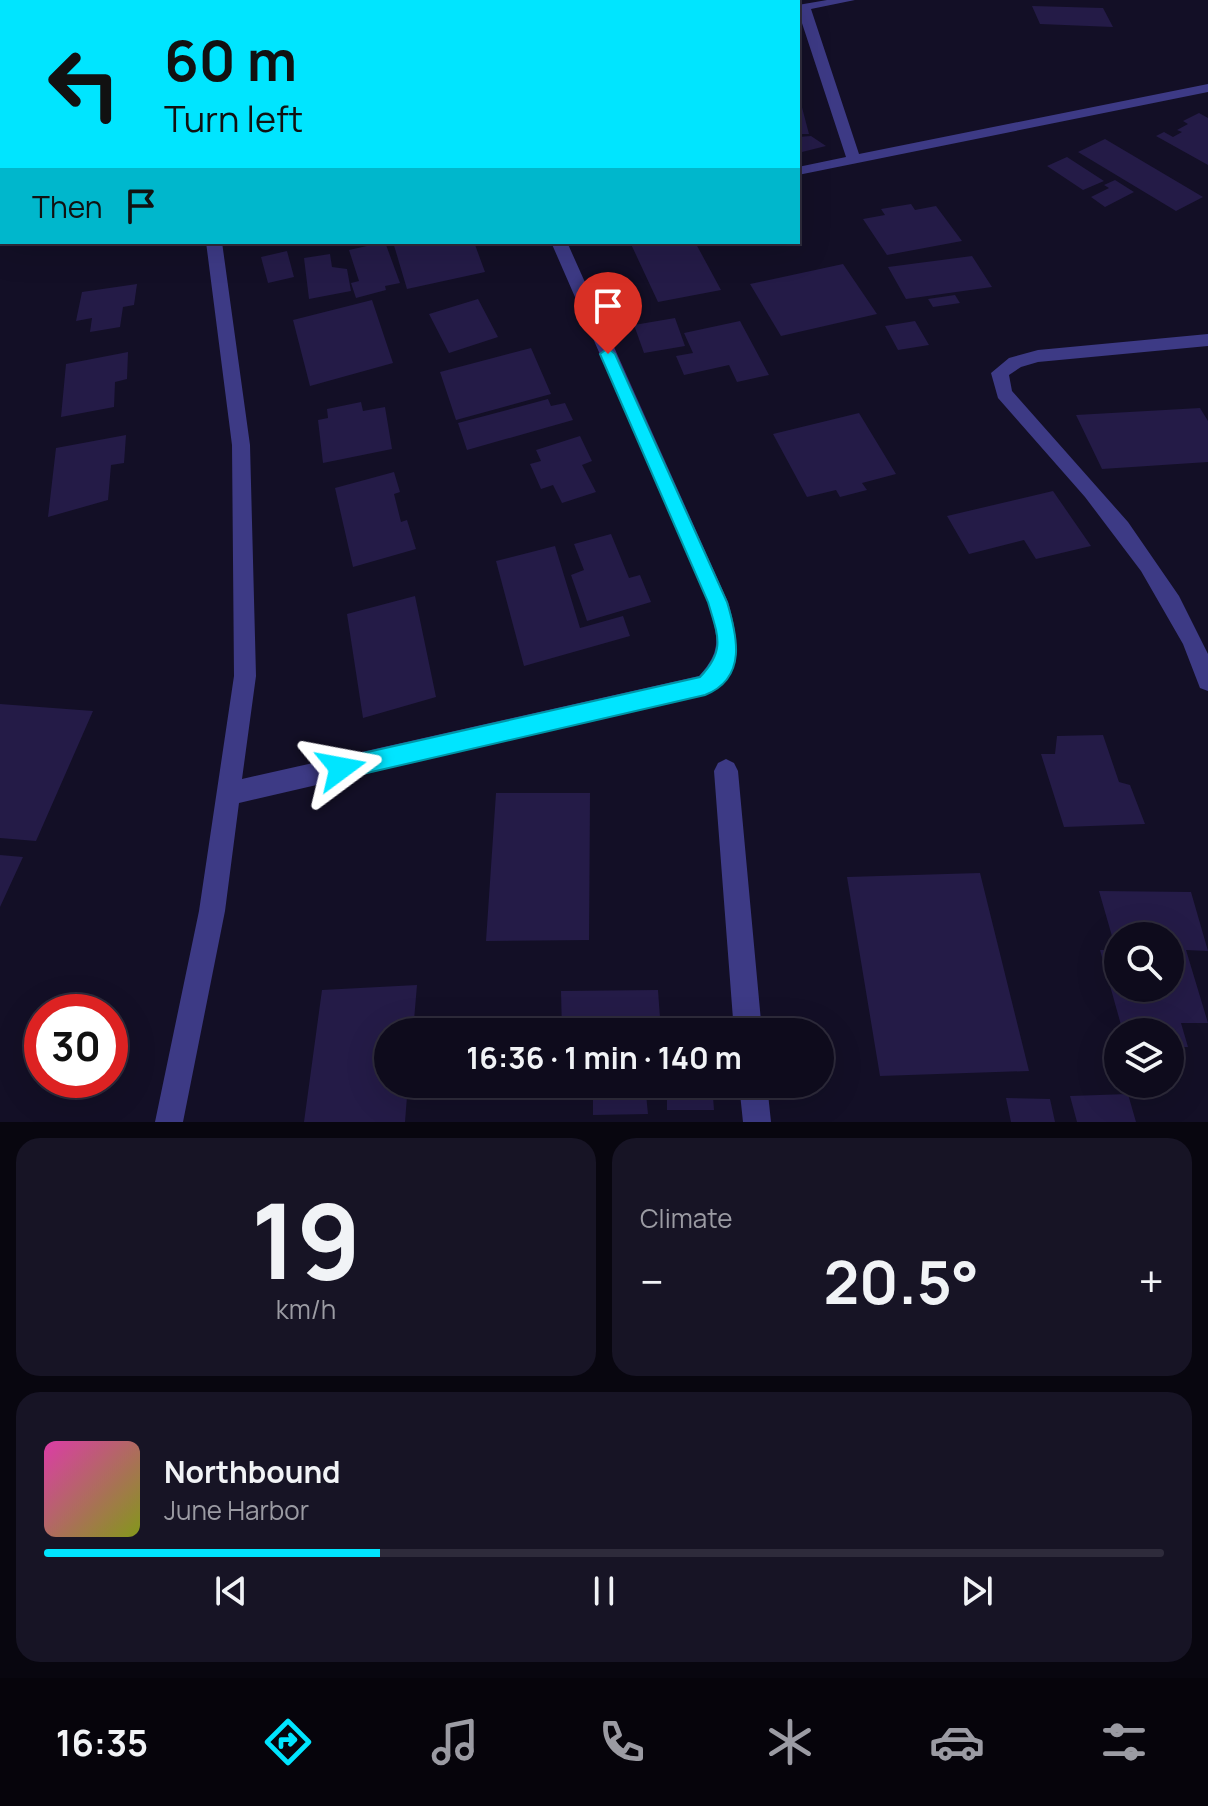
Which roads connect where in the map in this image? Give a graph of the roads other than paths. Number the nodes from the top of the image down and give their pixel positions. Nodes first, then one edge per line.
1 (849, 0) edge
2 (801, 8) edge
3 (1208, 88) edge
4 (854, 159) junction
5 (800, 171) edge
6 (214, 244) edge
7 (560, 244) edge
8 (1208, 340) edge
9 (1208, 681) edge
10 (726, 771) dead end
11 (228, 794) junction
12 (747, 1018) edge
13 (754, 1098) edge
14 (169, 1122) edge
15 (757, 1122) edge

1 - 2 street
2 - 4 street
3 - 4 street
4 - 5 street
6 - 11 street
7 - 11 street
8 - 9 street
10 - 12 street
11 - 14 street
13 - 15 street

